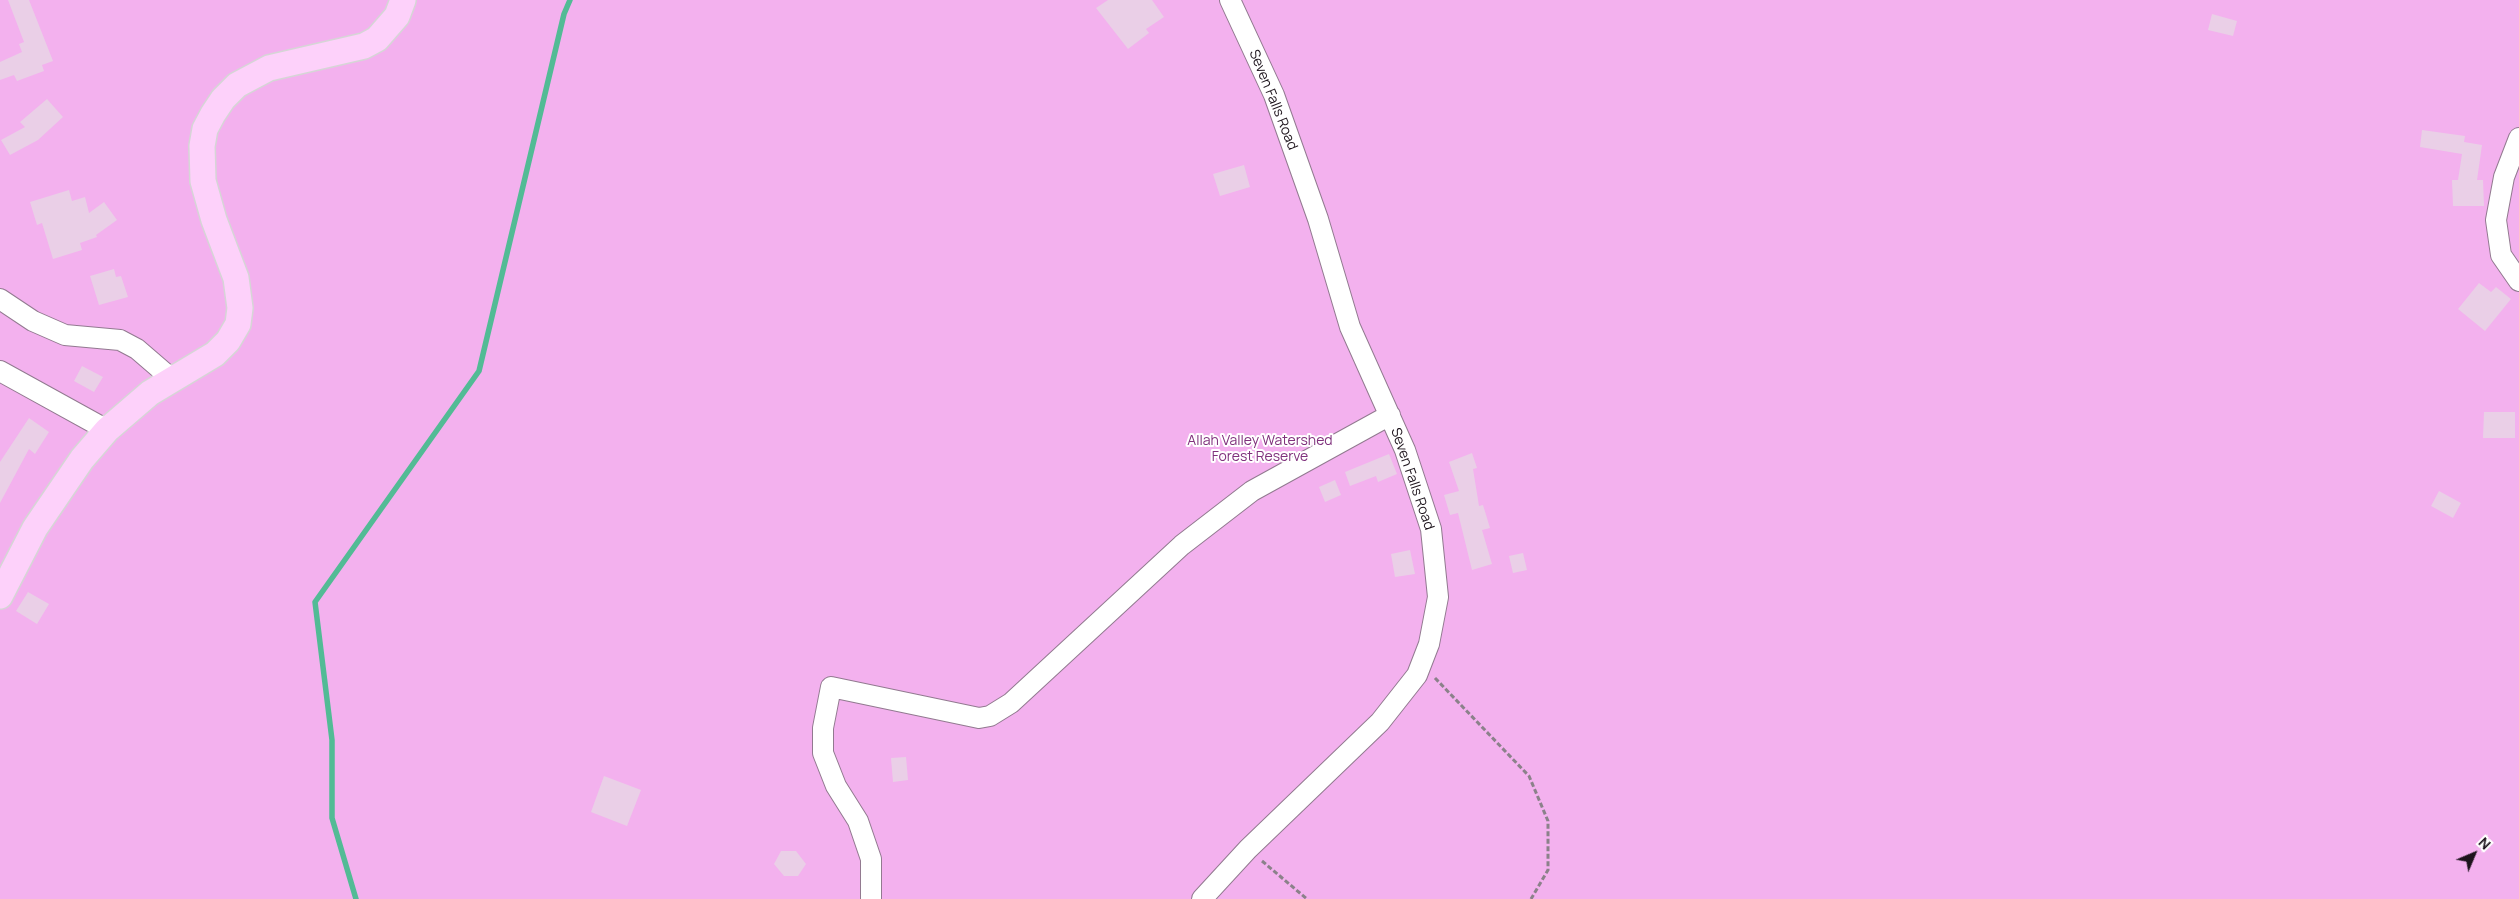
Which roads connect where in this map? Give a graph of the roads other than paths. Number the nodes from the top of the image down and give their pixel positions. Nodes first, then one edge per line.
1 (402, 0) edge
2 (1230, 0) edge
3 (2519, 138) edge
4 (2519, 281) edge
5 (0, 299) edge
6 (0, 371) edge
7 (172, 380) junction
8 (1390, 415) junction
9 (107, 430) junction
10 (0, 596) edge
11 (871, 899) edge
12 (1202, 899) edge

1 - 7 main road
2 - 8 street, Seven Falls Road
3 - 4 street
5 - 7 street
6 - 9 street
7 - 9 main road
8 - 11 street
8 - 12 street, Seven Falls Road
9 - 10 main road

